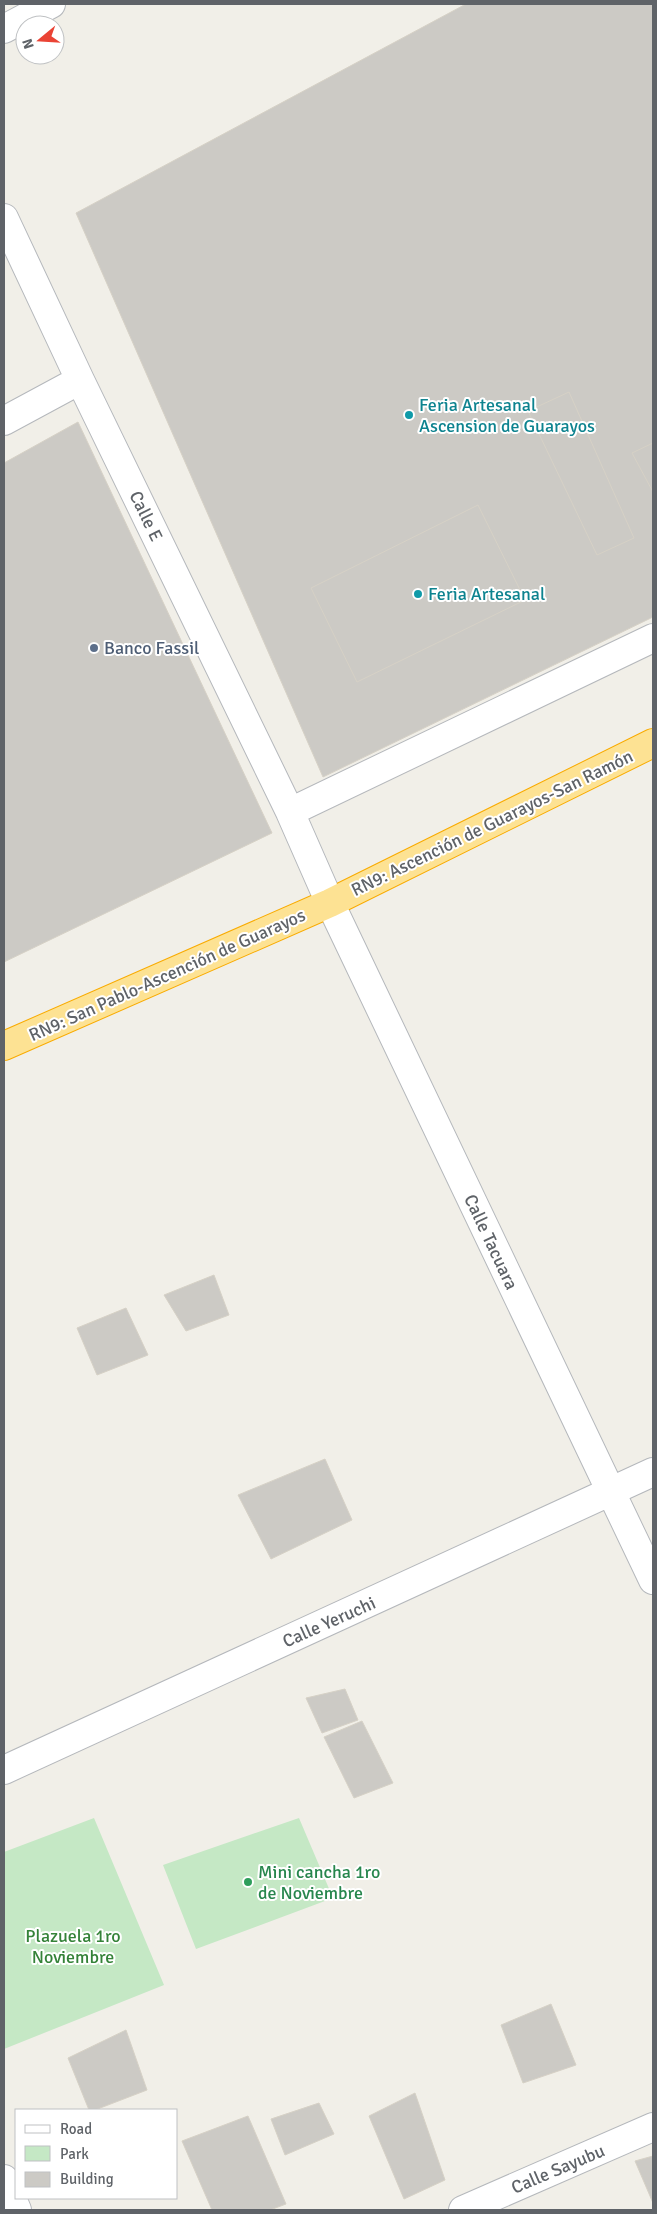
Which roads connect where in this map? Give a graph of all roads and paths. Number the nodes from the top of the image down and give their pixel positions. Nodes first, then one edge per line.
1 (51, 4) edge
2 (4, 30) edge
3 (4, 218) edge
4 (80, 380) junction
5 (4, 421) edge
6 (653, 638) edge
7 (653, 743) edge
8 (290, 812) junction
9 (330, 903) junction
10 (4, 1046) edge
11 (653, 1472) edge
12 (610, 1493) junction
13 (653, 1580) edge
14 (4, 1770) edge
15 (653, 2127) edge
16 (4, 2179) edge
17 (17, 2210) edge
18 (462, 2210) edge

1 - 2 street
3 - 4 street, Calle E
4 - 5 street
4 - 8 street, Calle E
6 - 8 street
7 - 9 highway, RN9: Ascención de Guarayos-San Ramón
8 - 9 street, Calle E
9 - 10 highway, RN9: San Pablo-Ascención de Guarayos
9 - 12 street, Calle Tacuara
11 - 12 street, Calle Yeruchi
12 - 13 street, Calle Tacuara
12 - 14 street, Calle Yeruchi
15 - 18 street, Calle Sayubu
16 - 17 street

